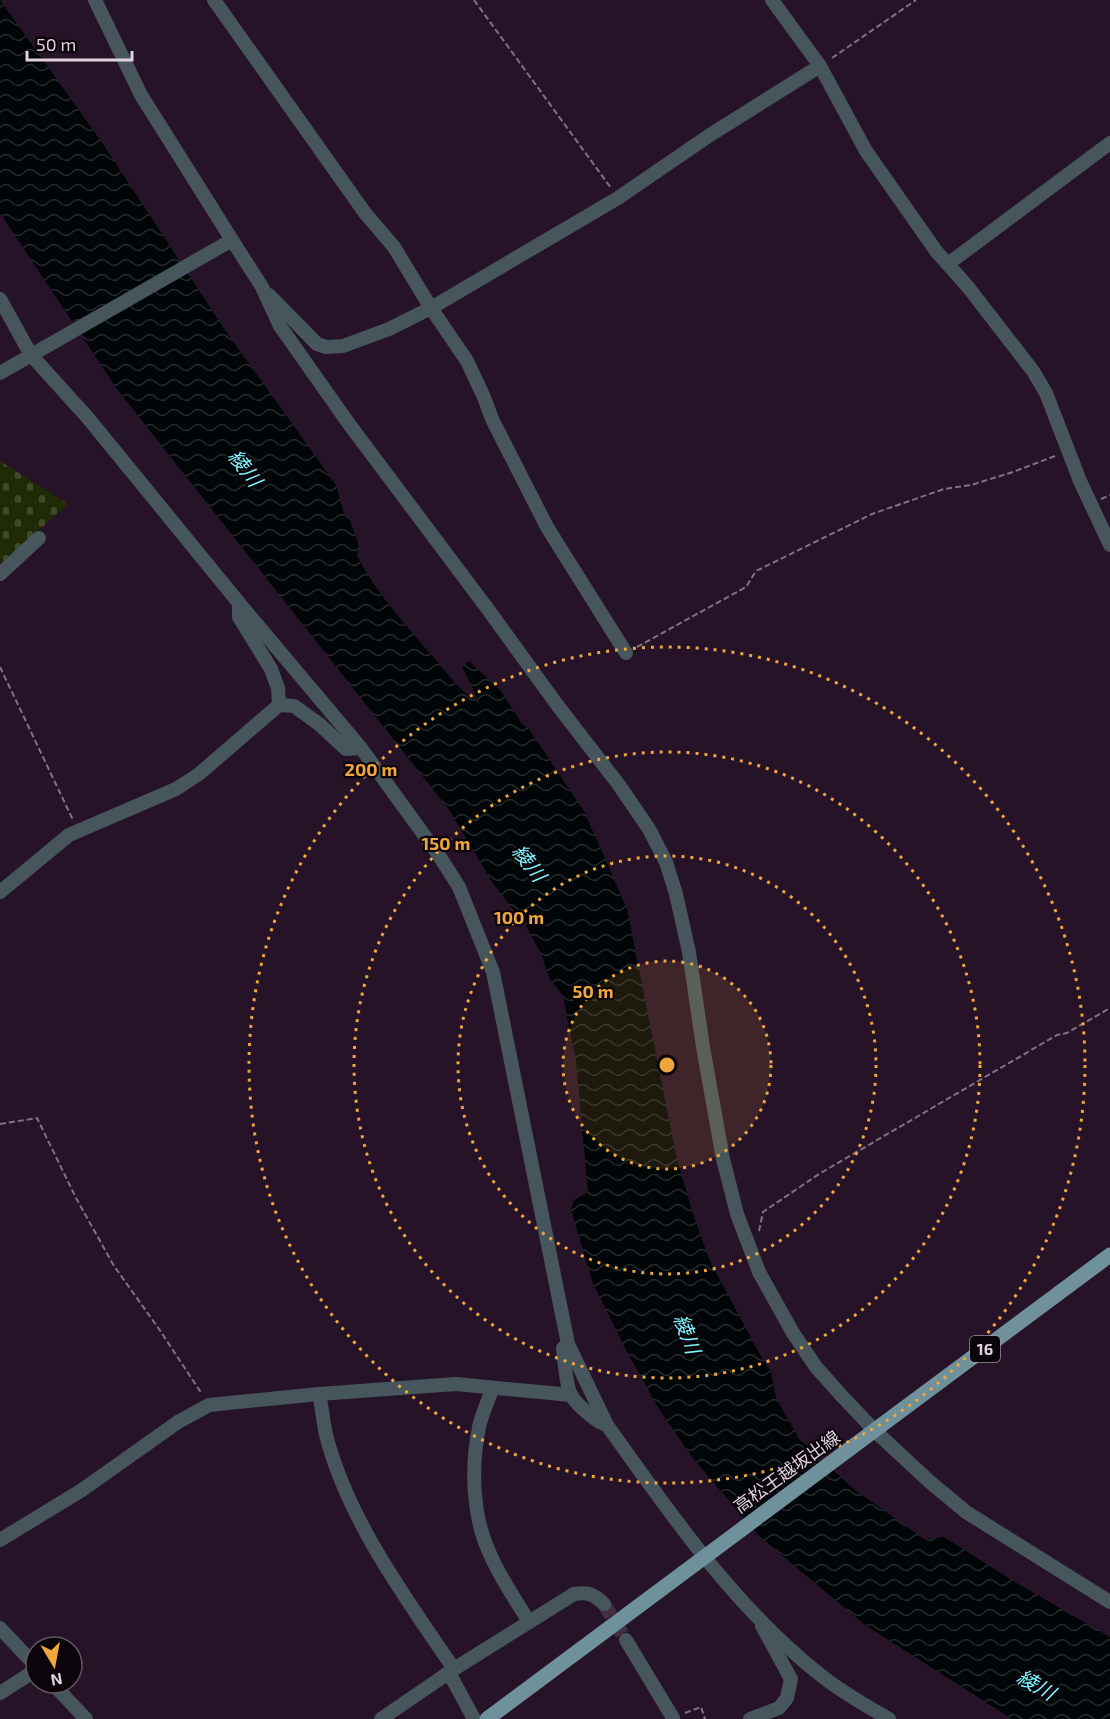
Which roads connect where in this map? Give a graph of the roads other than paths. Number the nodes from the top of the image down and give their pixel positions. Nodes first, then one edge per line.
1 (95, 0) edge
2 (214, 0) edge
3 (772, 0) edge
4 (820, 66) junction
5 (1110, 143) edge
6 (228, 242) junction
7 (948, 264) junction
8 (262, 287) junction
9 (0, 299) edge
10 (431, 308) junction
11 (36, 352) junction
12 (0, 373) edge
13 (39, 538) dead end
14 (1110, 545) edge
15 (0, 574) edge
16 (239, 603) junction
17 (626, 653) road end
18 (279, 705) junction
19 (360, 748) junction
20 (0, 892) edge
21 (1110, 1255) edge
22 (568, 1344) junction
23 (493, 1388) junction
24 (319, 1394) junction
25 (571, 1395) junction
26 (607, 1425) junction
27 (875, 1431) junction
28 (0, 1540) edge
29 (710, 1553) junction
30 (1110, 1602) edge
31 (604, 1604) tunnel mouth
32 (755, 1615) junction
33 (529, 1623) junction
34 (0, 1628) edge
35 (626, 1640) tunnel mouth
36 (24, 1655) edge
37 (450, 1671) junction
38 (24, 1676) edge
39 (0, 1693) edge
40 (63, 1695) edge
41 (673, 1718) dead end
42 (86, 1719) edge
43 (381, 1719) edge
44 (474, 1719) edge
45 (487, 1719) edge
46 (750, 1719) edge
47 (889, 1719) edge

1 - 6 street
2 - 10 street
3 - 4 street
4 - 7 street
4 - 10 street
5 - 7 street
6 - 8 street
6 - 11 street
7 - 14 street
8 - 10 street
8 - 27 street
9 - 11 street
10 - 17 street
11 - 12 street
11 - 16 street
13 - 15 street
16 - 18 street
16 - 19 street
18 - 19 street
18 - 20 street
19 - 22 street
21 - 27 main road, 高松王越坂出線 / 16
22 - 25 street
22 - 26 street
23 - 24 street
23 - 25 street
23 - 33 street
24 - 28 street
24 - 37 street
25 - 26 street
26 - 29 street
27 - 29 main road, 高松王越坂出線 / 16
27 - 30 street
29 - 32 street
29 - 45 main road, 高松王越坂出線 / 16
31 - 33 street
32 - 46 street
32 - 47 street
33 - 37 street
34 - 36 street
35 - 41 street
37 - 43 street
37 - 44 street
38 - 39 street
40 - 42 street

